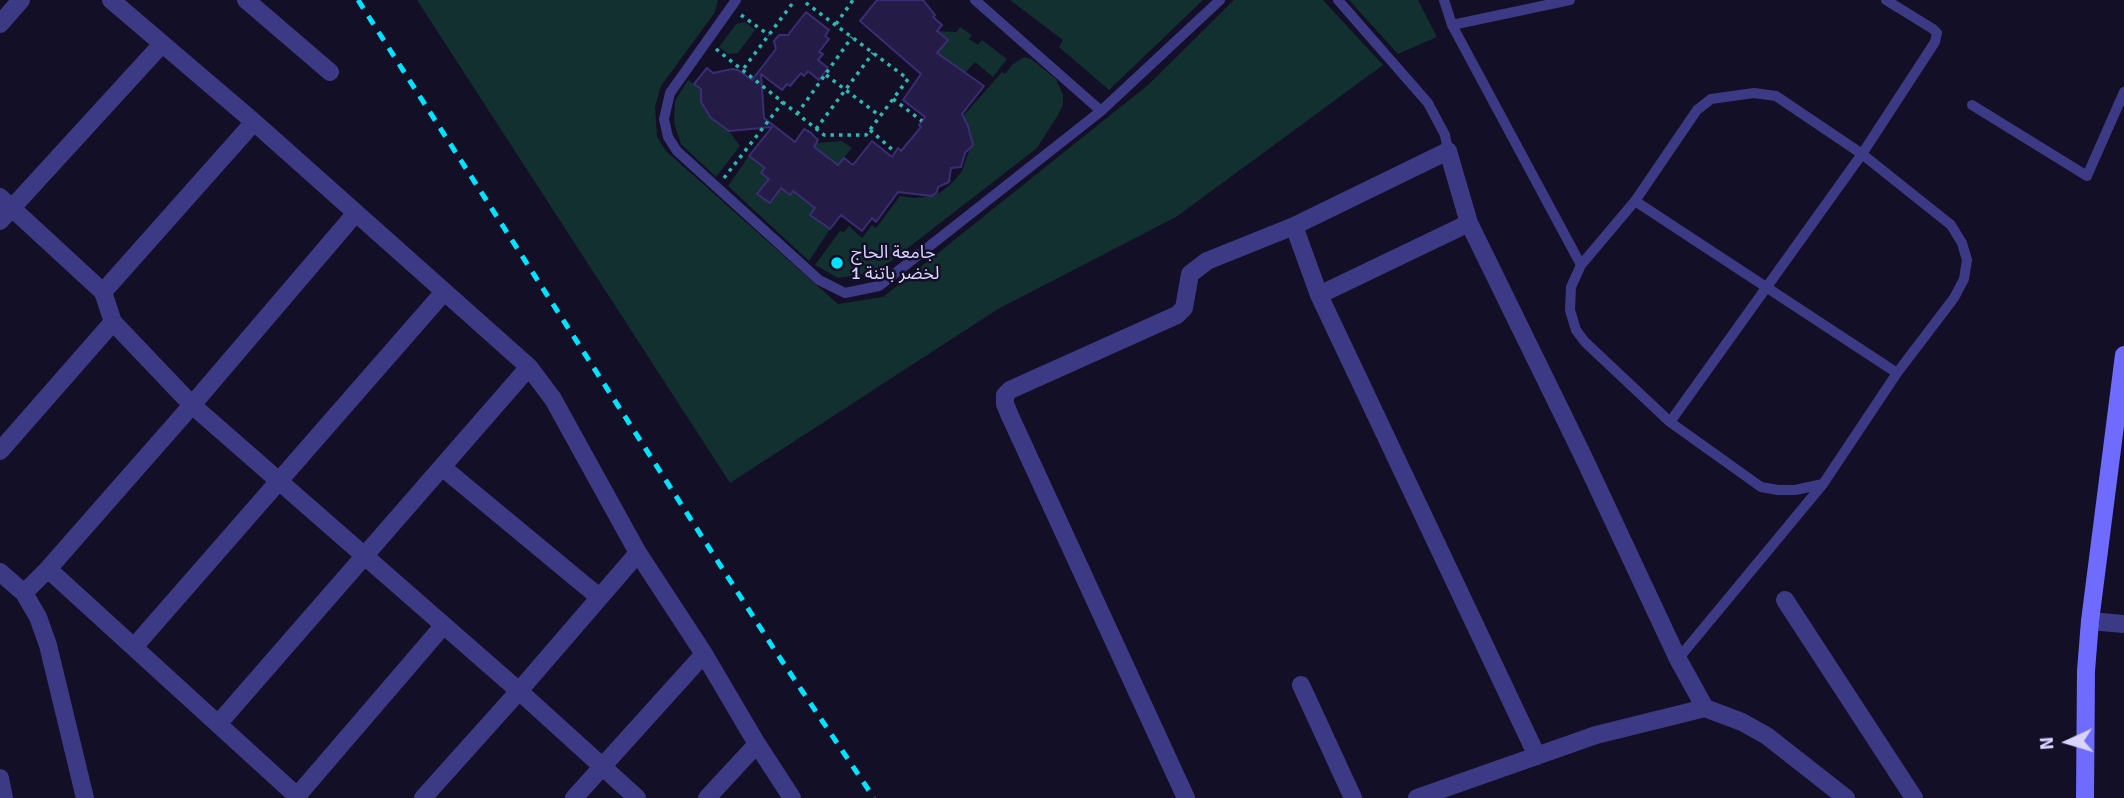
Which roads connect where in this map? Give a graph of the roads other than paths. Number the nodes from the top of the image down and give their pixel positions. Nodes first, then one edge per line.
1 (21, 0) edge
2 (111, 0) edge
3 (246, 0) edge
4 (975, 0) edge
5 (1220, 0) edge
6 (1338, 0) edge
7 (1444, 0) edge
8 (1570, 0) edge
9 (1886, 0) edge
10 (733, 4) edge
11 (0, 24) edge
12 (1452, 25) junction
13 (162, 44) junction
14 (330, 72) dead end
15 (2124, 92) edge
16 (1972, 105) dead end
17 (1101, 111) junction
18 (254, 122) junction
19 (1448, 150) junction
20 (1862, 154) junction
21 (1635, 201) junction
22 (6, 202) edge
23 (355, 214) junction
24 (0, 221) edge
25 (1469, 223) junction
26 (1293, 226) junction
27 (1581, 265) junction
28 (1767, 288) junction
29 (103, 292) junction
30 (444, 292) junction
31 (1319, 295) junction
32 (113, 322) junction
33 (2124, 355) edge
34 (529, 367) junction
35 (1897, 373) junction
36 (192, 405) junction
37 (1670, 422) junction
38 (2118, 446) edge
39 (0, 451) edge
40 (442, 467) junction
41 (278, 481) junction
42 (1823, 484) junction
43 (638, 553) junction
44 (364, 557) junction
45 (48, 569) junction
46 (0, 572) edge
47 (24, 593) junction
48 (599, 597) junction
49 (1785, 600) dead end
50 (2090, 621) junction
51 (2124, 624) edge
52 (443, 626) junction
53 (134, 647) junction
54 (704, 654) junction
55 (1678, 659) junction
56 (1301, 685) dead end
57 (519, 691) junction
58 (1706, 708) junction
59 (218, 724) junction
60 (757, 744) junction
61 (1537, 756) junction
62 (602, 765) junction
63 (0, 778) edge
64 (298, 797) edge
65 (4, 798) edge
66 (85, 798) edge
67 (423, 798) edge
68 (574, 798) edge
69 (638, 798) edge
70 (707, 798) edge
71 (792, 798) edge
72 (1186, 798) edge
73 (1353, 798) edge
74 (1417, 798) edge
75 (1846, 798) edge
76 (1914, 798) edge
77 (2085, 798) edge

1 - 11 street
2 - 13 street
3 - 14 street
4 - 17 lane
5 - 17 lane
6 - 19 lane
7 - 12 lane
8 - 12 lane
9 - 20 lane
10 - 17 lane
12 - 27 lane
13 - 18 street
13 - 22 street
15 - 16 lane
18 - 23 street
18 - 29 street
19 - 25 street
19 - 26 street
20 - 21 lane
20 - 28 lane
20 - 35 lane
21 - 27 lane
21 - 28 lane
22 - 24 street
22 - 29 street
23 - 30 street
23 - 36 street
25 - 31 street
25 - 55 street
26 - 31 street
26 - 72 street
27 - 37 lane
28 - 35 lane
28 - 37 lane
29 - 32 street
30 - 34 street
30 - 41 street
31 - 61 street
32 - 36 street
32 - 39 street
33 - 38 street
34 - 40 street
34 - 43 street
35 - 42 lane
36 - 41 street
36 - 45 street
37 - 42 lane
38 - 50 street
40 - 44 street
40 - 48 street
41 - 44 street
41 - 53 street
42 - 55 lane
43 - 48 street
43 - 54 street
44 - 52 street
44 - 59 street
45 - 47 street
45 - 53 street
46 - 47 street
47 - 66 street
48 - 57 street
49 - 76 street
50 - 51 street
50 - 77 street
52 - 57 street
52 - 64 street
53 - 59 street
54 - 60 street
54 - 62 street
55 - 58 street
56 - 73 street
57 - 62 street
57 - 67 street
58 - 61 street
58 - 75 street
59 - 64 street
60 - 70 street
60 - 71 street
61 - 74 street
62 - 68 street
62 - 69 street
63 - 65 street

